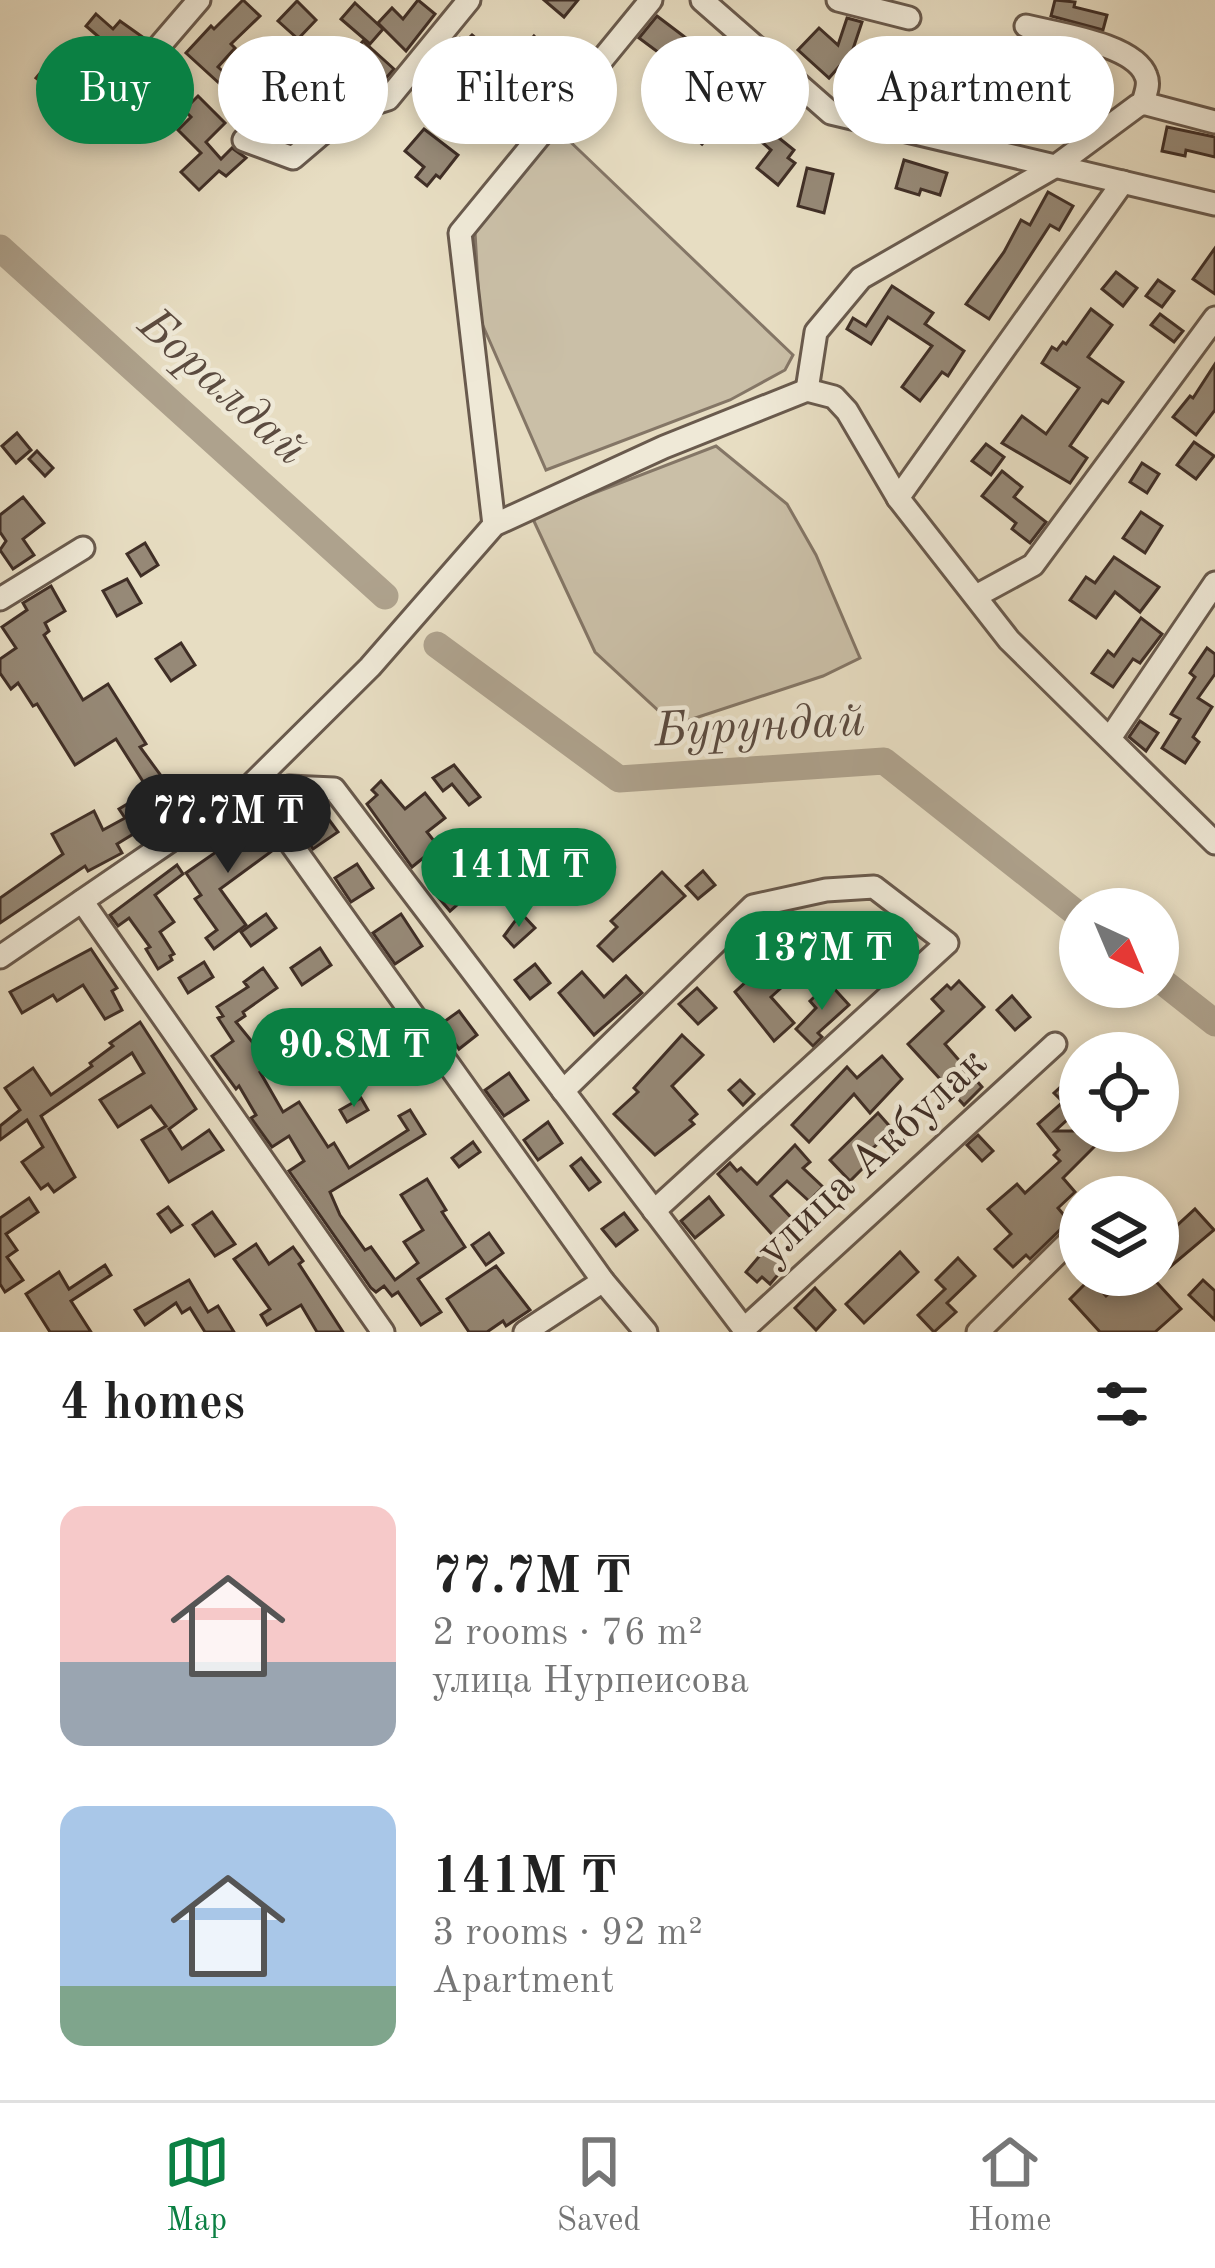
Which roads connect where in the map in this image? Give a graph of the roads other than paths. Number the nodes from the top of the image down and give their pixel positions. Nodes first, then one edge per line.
1 (199, 0) edge
2 (470, 0) edge
3 (651, 0) edge
4 (702, 0) edge
5 (838, 0) edge
6 (909, 18) dead end
7 (1026, 26) dead end
8 (168, 36) edge
9 (388, 99) edge
10 (1143, 104) junction
11 (1215, 122) edge
12 (255, 144) edge
13 (309, 144) edge
14 (1057, 166) junction
15 (1123, 182) junction
16 (1215, 204) edge
17 (1215, 318) edge
18 (807, 389) junction
19 (898, 498) junction
20 (494, 525) junction
21 (83, 548) dead end
22 (1215, 583) edge
23 (978, 596) junction
24 (0, 599) edge
25 (1110, 738) junction
26 (250, 786) junction
27 (266, 808) junction
28 (1215, 843) edge
29 (82, 901) junction
30 (0, 958) edge
31 (1054, 1044) dead end
32 (563, 1091) junction
33 (654, 1211) junction
34 (1059, 1252) edge
35 (603, 1281) junction
36 (383, 1332) edge
37 (525, 1332) edge
38 (646, 1332) edge
39 (978, 1332) edge

1 - 8 street
2 - 9 street
3 - 20 street
4 - 14 street
5 - 6 street
7 - 10 street
10 - 11 street
10 - 14 street
12 - 13 street
14 - 15 street
14 - 18 street
15 - 16 street
15 - 19 street
17 - 23 street
18 - 19 street
18 - 20 street
19 - 23 street
20 - 26 street
21 - 24 street
22 - 25 street
23 - 25 street
25 - 28 street
26 - 27 street
26 - 29 street
27 - 32 street
27 - 35 street
29 - 30 street
29 - 36 street
31 - 33 street, улица Акбулак
32 - 33 street
32 - 33 street
34 - 39 street
35 - 37 street
35 - 38 street

